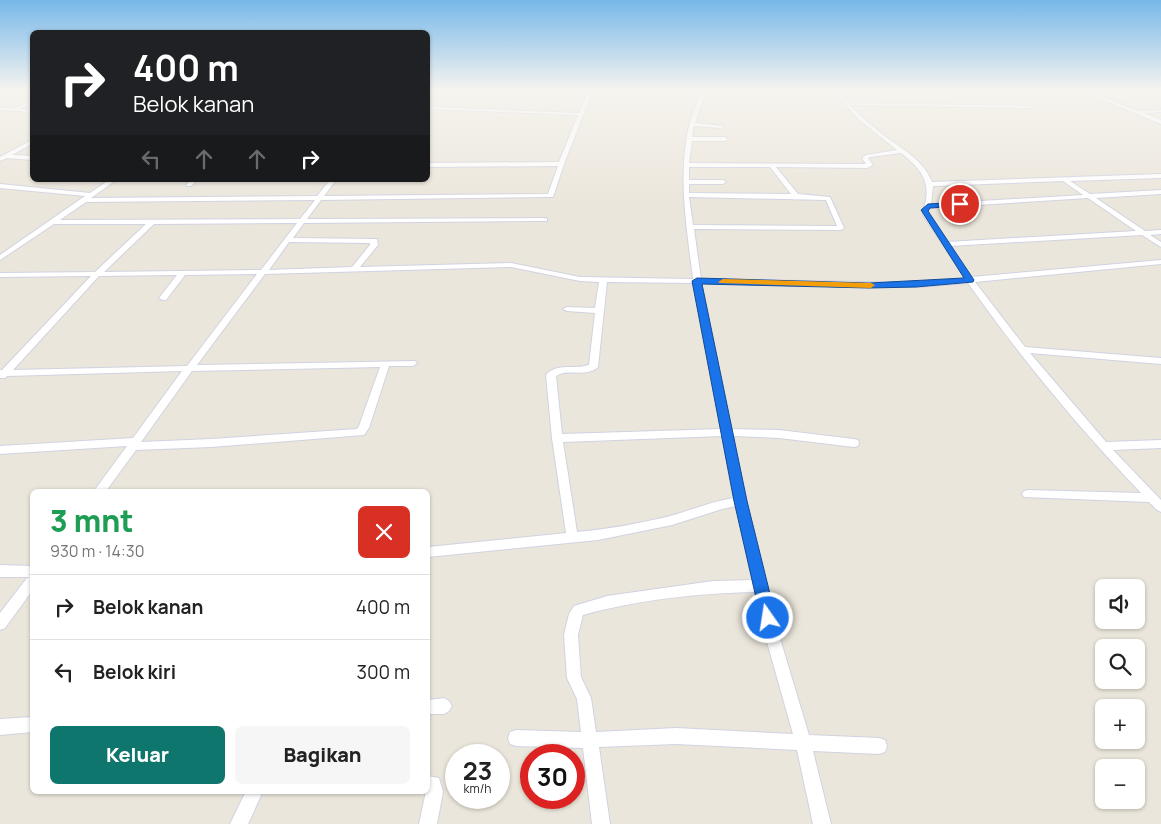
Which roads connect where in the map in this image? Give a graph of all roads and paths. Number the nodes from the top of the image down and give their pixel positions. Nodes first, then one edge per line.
1 (575, 128) edge
2 (691, 128) edge
3 (872, 128) edge
4 (689, 139) junction
5 (725, 139) dead end
6 (30, 143) edge
7 (902, 151) junction
8 (2, 157) edge
9 (30, 158) edge
10 (561, 164) junction
11 (430, 165) edge
12 (686, 165) junction
13 (772, 166) junction
14 (1161, 176) edge
15 (1065, 180) junction
16 (110, 182) edge
17 (332, 182) edge
18 (686, 182) junction
19 (723, 182) dead end
20 (929, 184) junction
21 (0, 186) edge
22 (1161, 192) edge
23 (686, 196) junction
24 (796, 196) junction
25 (1088, 196) junction
26 (86, 197) junction
27 (320, 198) junction
28 (928, 206) junction
29 (545, 220) dead end
30 (51, 222) junction
31 (302, 222) junction
32 (150, 223) junction
33 (689, 228) junction
34 (1161, 232) edge
35 (1142, 233) junction
36 (289, 240) junction
37 (945, 244) junction
38 (1161, 246) edge
39 (0, 258) edge
40 (1161, 262) edge
41 (355, 269) junction
42 (265, 272) junction
43 (183, 273) junction
44 (97, 274) junction
45 (0, 275) edge
46 (603, 280) junction
47 (970, 280) junction
48 (697, 281) junction
49 (163, 298) dead end
50 (567, 309) dead end
51 (599, 311) junction
52 (1023, 350) junction
53 (1161, 361) edge
54 (412, 363) dead end
55 (386, 364) junction
56 (189, 369) junction
57 (2, 375) edge
58 (727, 432) junction
59 (557, 438) junction
60 (854, 443) dead end
61 (135, 444) junction
62 (1161, 444) edge
63 (1105, 446) junction
64 (0, 450) edge
65 (101, 489) edge
66 (1028, 494) dead end
67 (741, 501) junction
68 (1157, 502) edge
69 (572, 536) junction
70 (430, 552) edge
71 (30, 571) edge
72 (0, 572) edge
73 (30, 585) edge
74 (760, 586) junction
75 (0, 624) edge
76 (444, 706) dead end
77 (430, 707) edge
78 (30, 725) edge
79 (0, 727) edge
80 (516, 738) dead end
81 (589, 740) junction
82 (803, 741) junction
83 (879, 746) dead end
84 (430, 784) edge
85 (254, 794) edge
86 (239, 824) edge
87 (428, 824) edge
88 (602, 824) edge
89 (822, 824) edge

1 - 10 street
2 - 4 street
3 - 7 street
4 - 5 street
4 - 12 street
6 - 8 street
7 - 13 street
7 - 20 street
8 - 9 street
10 - 11 street
10 - 27 street
12 - 13 street
12 - 18 street
13 - 24 street
14 - 15 street
15 - 20 street
15 - 25 street
16 - 26 street
17 - 27 street
18 - 19 street
18 - 23 street
20 - 28 street
21 - 26 street
22 - 25 street
23 - 24 street
23 - 33 street
24 - 33 street
25 - 28 street
25 - 35 street
26 - 27 street
26 - 30 street
27 - 31 street
28 - 37 street
29 - 31 street
30 - 32 street
30 - 39 street
31 - 32 street
31 - 36 street
32 - 44 street
33 - 48 street
34 - 35 street
35 - 37 street
35 - 38 street
36 - 41 street
36 - 42 street
37 - 47 street
40 - 47 street
41 - 42 street
41 - 46 street
42 - 43 street
42 - 56 street
43 - 44 street
43 - 49 street
44 - 45 street
44 - 57 street
46 - 48 street
46 - 51 street
47 - 48 street
47 - 52 street
48 - 58 street
50 - 51 street
51 - 59 street
52 - 53 street
52 - 63 street
54 - 55 street
55 - 56 street
55 - 61 street
56 - 57 street
56 - 61 street
58 - 59 street
58 - 60 street
58 - 67 street
59 - 69 street
61 - 64 street
61 - 65 street
62 - 63 street
63 - 68 street
66 - 68 street
67 - 69 street
67 - 74 street
69 - 70 street
71 - 72 street
73 - 75 street
74 - 81 street
74 - 82 street
76 - 77 street
78 - 79 street
80 - 81 street
81 - 82 street
81 - 88 street
82 - 83 street
82 - 89 street
84 - 87 street
85 - 86 street

